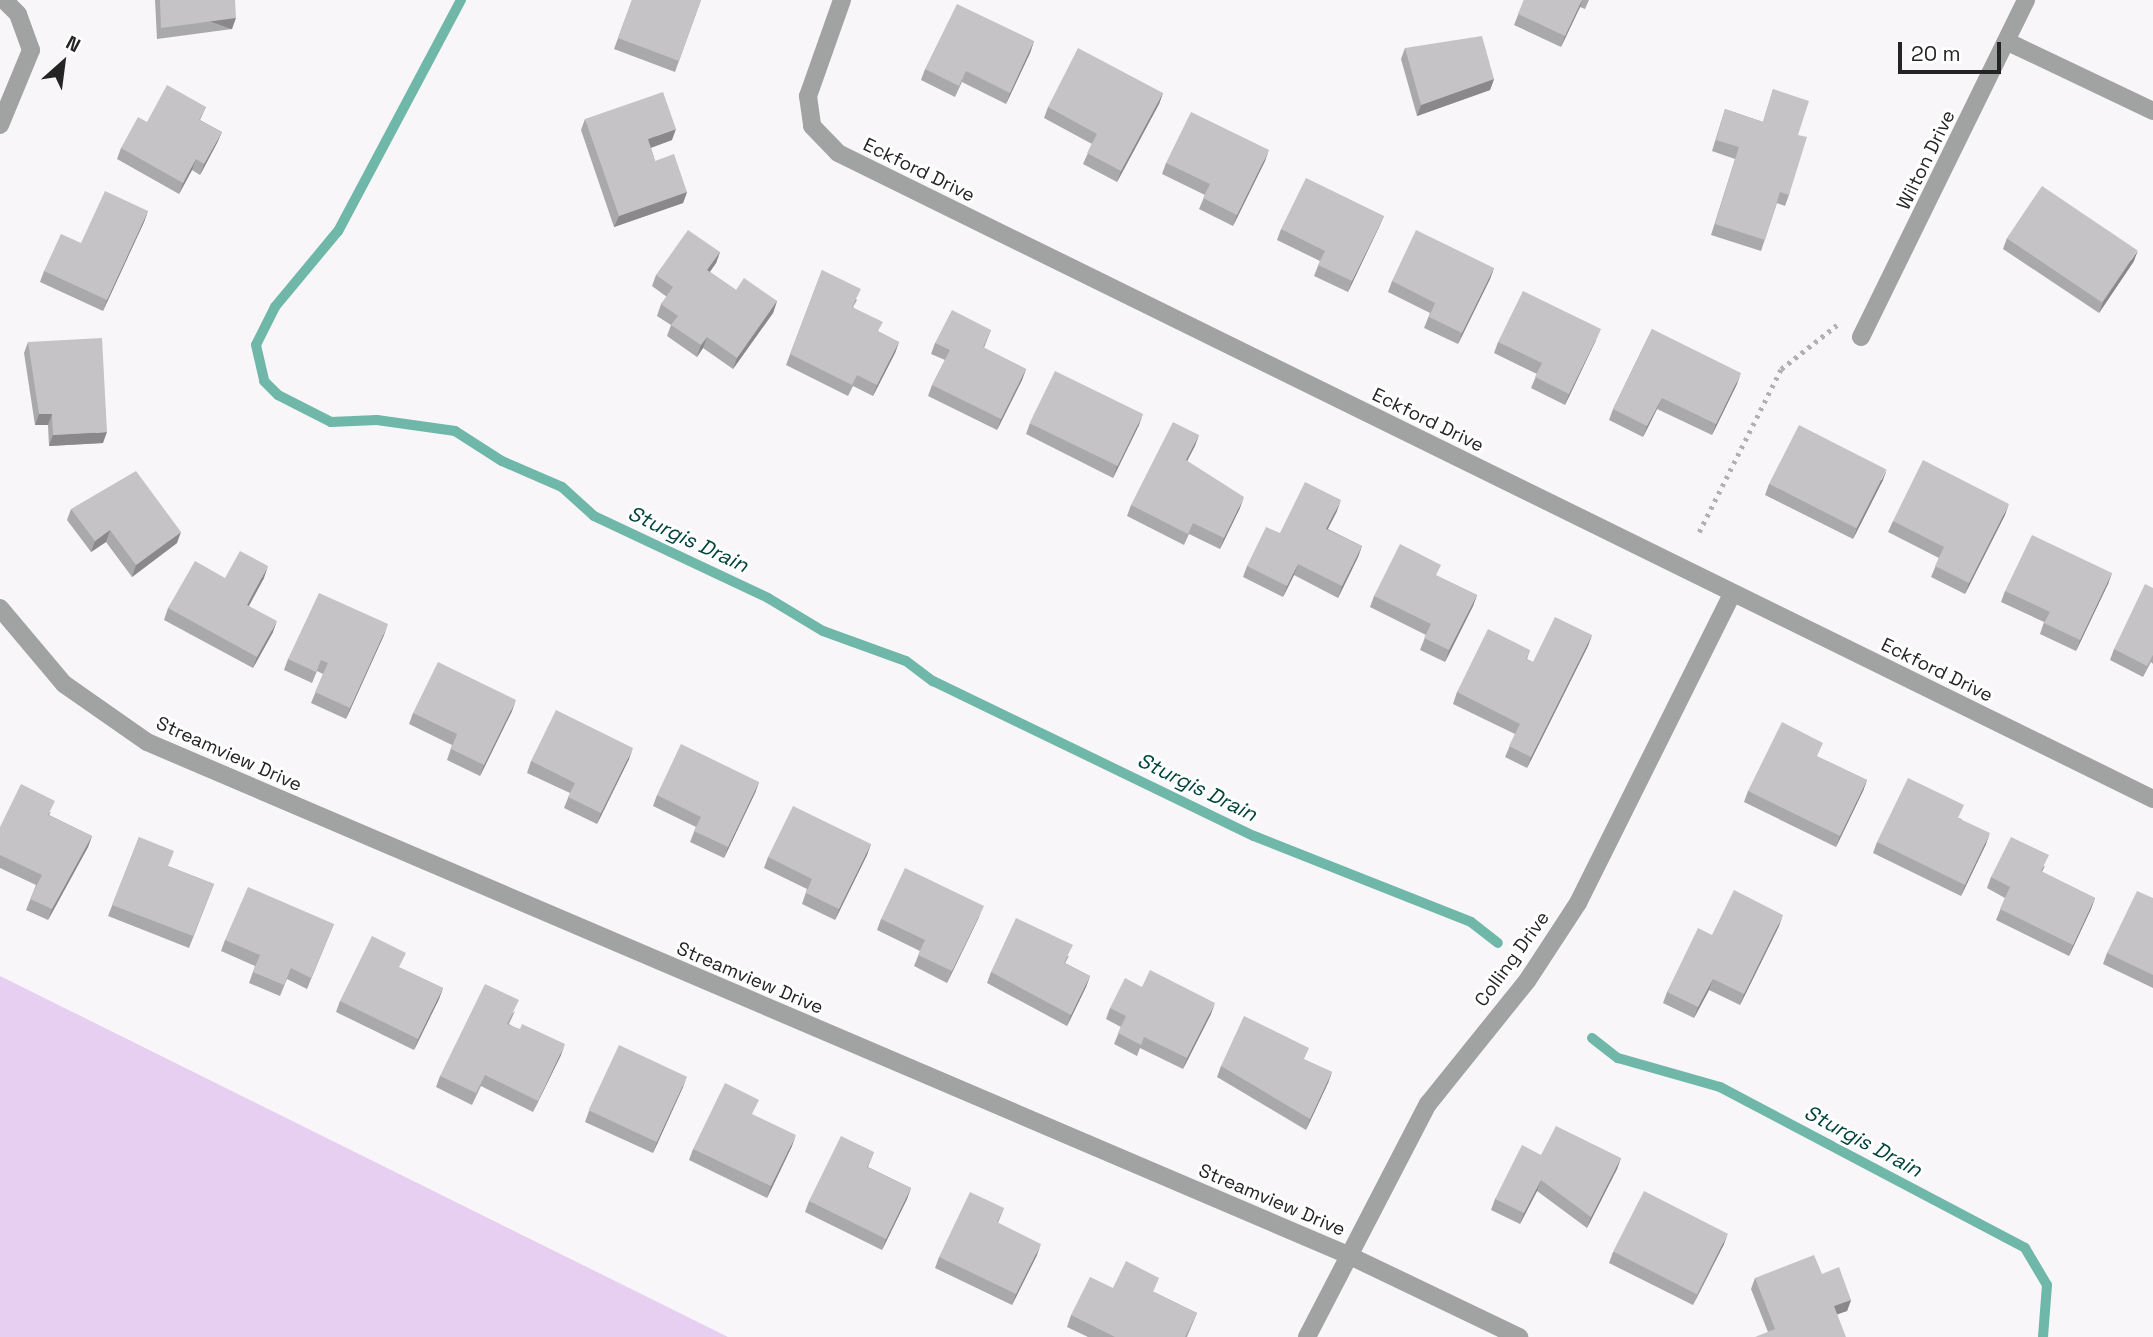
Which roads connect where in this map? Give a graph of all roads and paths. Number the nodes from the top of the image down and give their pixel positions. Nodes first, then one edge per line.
1 (4, 0) edge
2 (842, 0) edge
3 (2026, 0) edge
4 (2008, 42) junction
5 (2153, 111) edge
6 (0, 125) edge
7 (1837, 325) dead end
8 (1861, 337) dead end
9 (1699, 532) dead end
10 (1732, 594) junction
11 (0, 608) edge
12 (2153, 799) edge
13 (1348, 1255) junction
14 (1307, 1337) edge
15 (1519, 1337) edge

1 - 6 street
2 - 10 street, Eckford Drive
3 - 4 street, Wilton Drive
4 - 5 street
4 - 8 street, Wilton Drive
7 - 9 path
10 - 12 street, Eckford Drive
10 - 13 street, Colling Drive
11 - 13 street, Streamview Drive
13 - 14 street, Colling Drive
13 - 15 street, Streamview Drive

